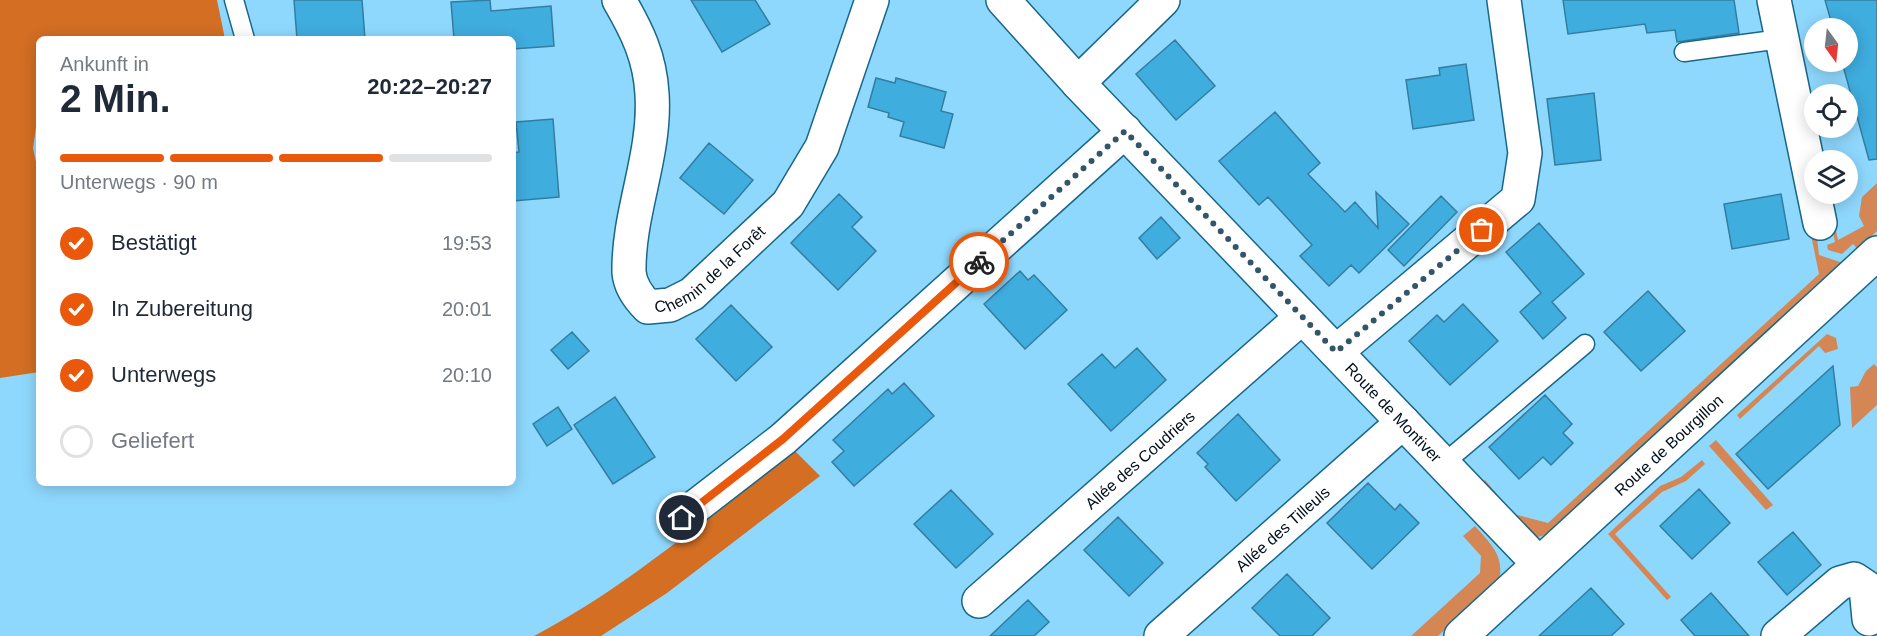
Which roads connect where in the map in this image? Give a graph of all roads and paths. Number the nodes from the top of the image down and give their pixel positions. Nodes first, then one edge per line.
1 (234, 0) edge
2 (619, 0) edge
3 (872, 0) edge
4 (1003, 0) edge
5 (1163, 0) edge
6 (1504, 0) edge
7 (1774, 0) edge
8 (244, 36) edge
9 (1781, 39) junction
10 (1684, 52) dead end
11 (1077, 83) junction
12 (1125, 131) junction
13 (1820, 223) dead end
14 (1877, 253) edge
15 (1302, 317) junction
16 (1585, 344) dead end
17 (1336, 352) junction
18 (1403, 422) junction
19 (1443, 464) junction
20 (682, 518) dead end
21 (1539, 564) junction
22 (979, 601) dead end
23 (1872, 625) edge
24 (1161, 636) edge
25 (1461, 636) edge
26 (1778, 636) edge

1 - 8 lane
2 - 3 street, Chemin de la Forêt
4 - 11 street, Route de Montiver
5 - 11 street
6 - 17 street
7 - 9 street
9 - 10 lane
9 - 13 street
11 - 12 street, Route de Montiver
12 - 15 street, Route de Montiver
12 - 20 street
14 - 21 street, Route de Bourgillon
15 - 17 street, Route de Montiver
15 - 22 street, Allée des Coudriers
16 - 19 lane
17 - 18 street, Route de Montiver
18 - 19 street, Route de Montiver
18 - 24 street, Allée des Tilleuls
19 - 21 street, Route de Montiver
21 - 25 street, Route de Bourgillon
23 - 26 street

